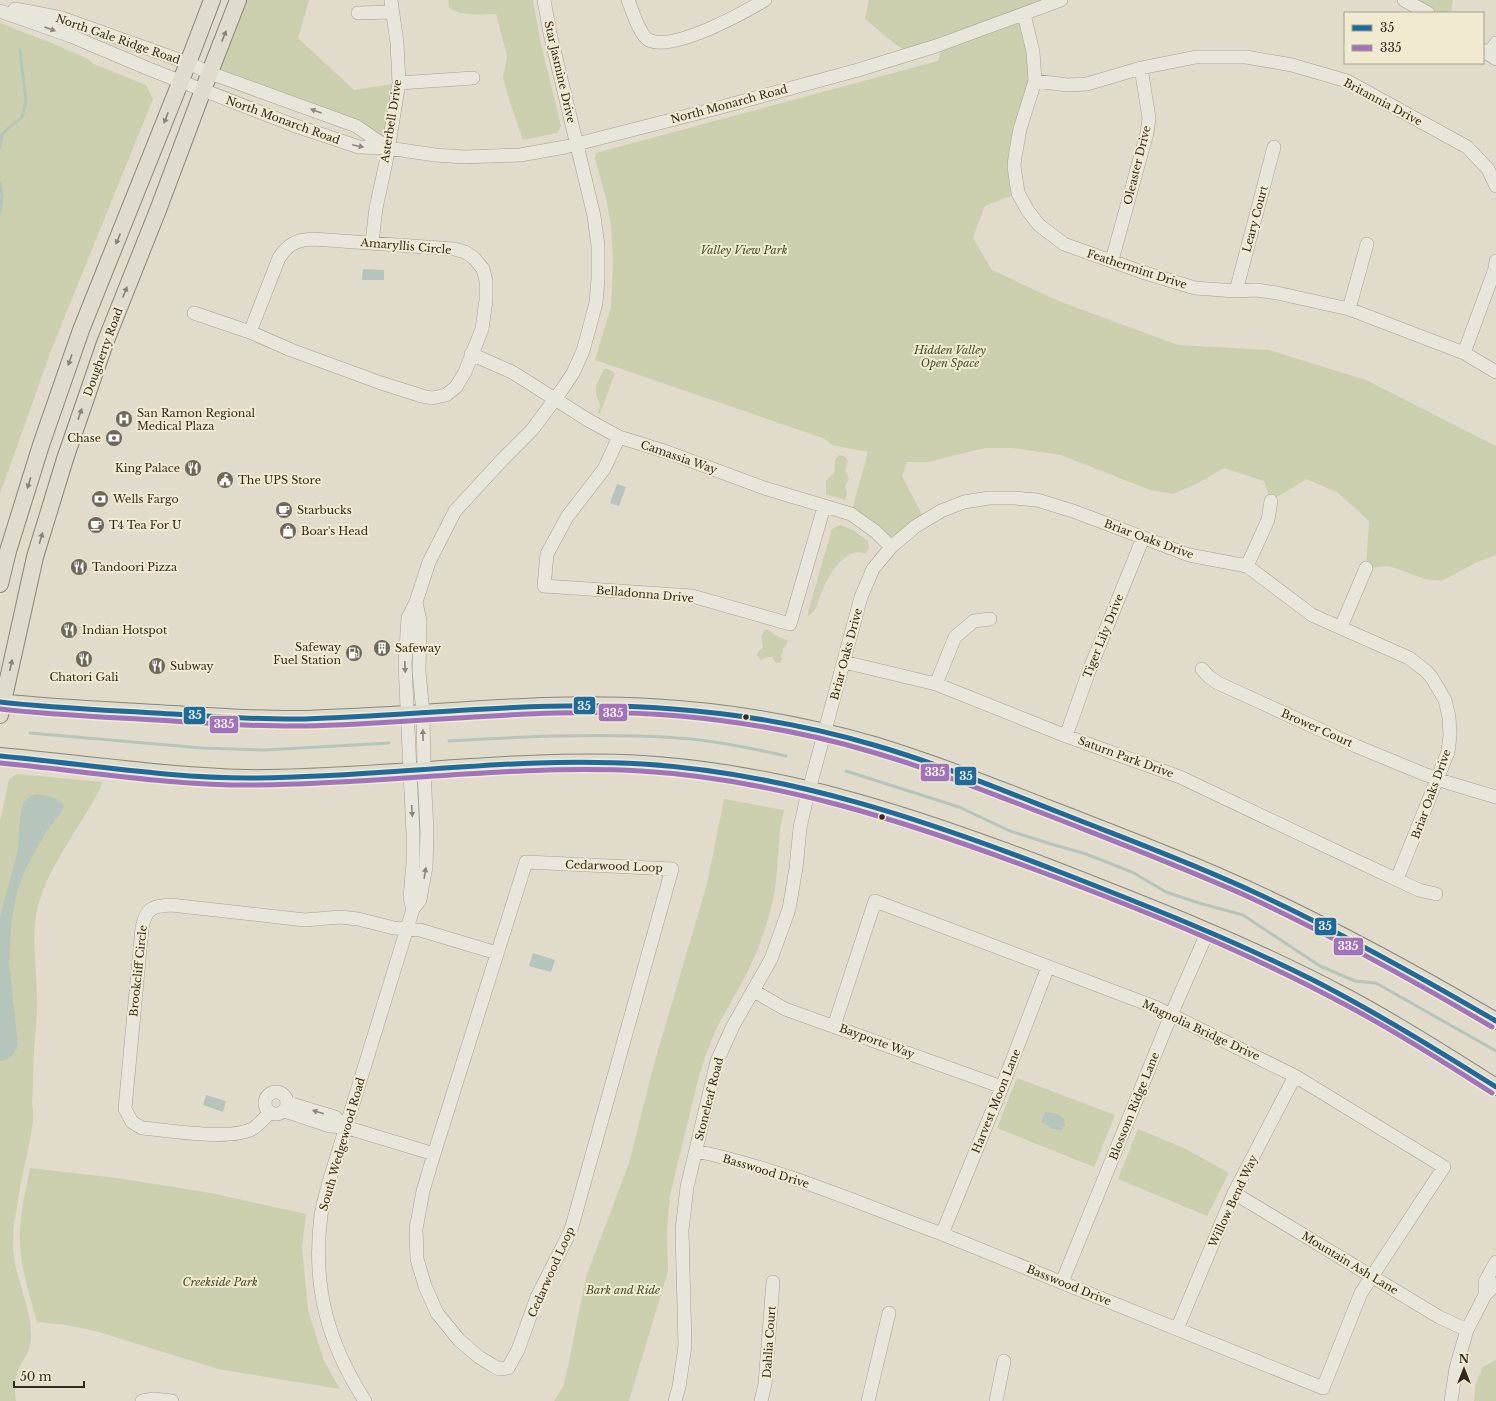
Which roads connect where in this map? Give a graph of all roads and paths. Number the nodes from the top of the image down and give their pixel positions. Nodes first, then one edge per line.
1 (212, 0) edge
2 (238, 0) edge
3 (544, 0) edge
4 (628, 0) edge
5 (765, 0) edge
6 (1061, 0) edge
7 (1404, 0) edge
8 (392, 6) edge
9 (0, 7) edge
10 (0, 11) edge
11 (1426, 12) edge
12 (358, 14) dead end
13 (1024, 14) junction
14 (1496, 43) edge
15 (1489, 54) edge
16 (188, 63) junction
17 (1141, 68) junction
18 (210, 73) junction
19 (473, 78) dead end
20 (1035, 81) junction
21 (180, 82) junction
22 (398, 83) junction
23 (203, 90) junction
24 (577, 145) junction
25 (1274, 147) dead end
26 (388, 148) junction
27 (1496, 186) edge
28 (372, 242) junction
29 (1367, 244) dead end
30 (1112, 260) junction
31 (1496, 261) edge
32 (1236, 291) junction
33 (1349, 310) junction
34 (194, 313) dead end
35 (250, 332) junction
36 (1464, 353) junction
37 (471, 354) junction
38 (1496, 372) edge
39 (556, 399) junction
40 (619, 437) junction
41 (1270, 501) dead end
42 (824, 507) junction
43 (1143, 538) junction
44 (891, 547) junction
45 (1247, 566) junction
46 (1366, 568) dead end
47 (0, 584) edge
48 (416, 602) joint
49 (990, 619) dead end
50 (1341, 627) junction
51 (844, 662) junction
52 (1202, 669) dead end
53 (936, 684) junction
54 (1, 707) edge
55 (416, 714) junction
56 (825, 733) junction
57 (1066, 736) junction
58 (0, 756) edge
59 (417, 771) junction
60 (1438, 779) junction
61 (809, 789) junction
62 (1496, 797) edge
63 (1397, 880) junction
64 (1436, 894) dead end
65 (407, 929) junction
66 (1208, 931) junction
67 (497, 953) junction
68 (1048, 967) junction
69 (754, 991) junction
70 (1171, 1015) junction
71 (1496, 1021) edge
72 (834, 1026) junction
73 (1295, 1076) junction
74 (1002, 1087) junction
75 (1496, 1087) edge
76 (287, 1107) junction
77 (270, 1113) junction
78 (346, 1127) junction
79 (696, 1151) junction
80 (434, 1154) junction
81 (1234, 1193) junction
82 (942, 1234) junction
83 (1496, 1262) edge
84 (1372, 1276) junction
85 (773, 1282) dead end
86 (1062, 1282) junction
87 (1496, 1284) edge
88 (1485, 1295) junction
89 (888, 1314) dead end
90 (1177, 1329) junction
91 (1467, 1330) junction
92 (1004, 1361) dead end
93 (360, 1399) edge
94 (142, 1401) edge
95 (172, 1401) edge
96 (676, 1401) edge
97 (761, 1401) edge
98 (868, 1401) edge
99 (996, 1401) edge
100 (1451, 1401) edge

1 - 16 main road
18 -> 2 main road, Dougherty Road
3 - 24 street, Star Jasmine Drive
4 - 5 street
6 - 13 street, North Monarch Road
7 - 11 street
8 - 12 street
8 - 22 street, Asterbell Drive
9 - 16 street, North Gale Ridge Road
10 -> 21 street, North Gale Ridge Road
13 - 20 street, Feathermint Drive
13 - 24 street, North Monarch Road
14 - 15 street
16 - 18 street, North Gale Ridge Road
16 - 21 main road
17 - 20 street, Britannia Drive
17 - 27 street, Britannia Drive
17 - 30 street, Oleaster Drive
18 - 23 main road, Dougherty Road
26 -> 18 street, North Monarch Road
19 - 22 street
20 - 30 street, Feathermint Drive
21 - 23 street, North Monarch Road
21 -> 47 main road
22 - 26 street, Asterbell Drive
23 -> 26 street, North Monarch Road
54 -> 23 main road, Dougherty Road
24 - 26 street, North Monarch Road
24 - 39 street, Star Jasmine Drive
25 - 32 street, Leary Court
26 - 28 street, Asterbell Drive
28 - 35 street, Amaryllis Circle
28 - 37 street, Amaryllis Circle
29 - 33 street
30 - 32 street, Feathermint Drive
31 - 36 street
32 - 33 street, Feathermint Drive
33 - 36 street, Feathermint Drive
34 - 35 street, Amaryllis Circle
35 - 37 street, Amaryllis Circle
36 - 38 street, Feathermint Drive
37 - 39 street, Camassia Way
39 - 40 street, Camassia Way
39 - 48 street, Star Jasmine Drive
40 - 42 street, Camassia Way
40 - 42 street, Belladonna Drive
41 - 45 street
42 - 44 street, Camassia Way
43 - 44 street, Briar Oaks Drive
43 - 45 street, Briar Oaks Drive
43 - 57 street, Tiger Lily Drive
44 - 51 street, Briar Oaks Drive
45 - 50 street, Briar Oaks Drive
46 - 50 street
48 - 55 street, South Wedgewood Road
49 - 53 street
50 - 60 street, Briar Oaks Drive
51 - 53 street, Saturn Park Drive
51 - 56 street, Briar Oaks Drive
52 - 60 street, Brower Court
53 - 57 street, Saturn Park Drive
54 - 55 main road
55 - 56 main road
55 - 59 street, South Wedgewood Road
56 - 61 street, Briar Oaks Drive
56 - 71 main road
57 - 63 street, Saturn Park Drive
58 - 59 main road
59 - 61 main road
59 - 65 street, South Wedgewood Road
60 - 62 street, Brower Court
60 - 63 street, Briar Oaks Drive
61 - 66 main road
61 - 69 street, Stoneleaf Road
63 - 64 street, Saturn Park Drive
65 - 67 street
65 - 77 street, Brookcliff Circle
65 - 78 street, South Wedgewood Road
66 - 70 street, Blossom Ridge Lane
66 - 75 main road
67 - 80 street, Cedarwood Loop
67 - 80 street, Cedarwood Loop
68 - 70 street, Magnolia Bridge Drive
68 - 72 street, Magnolia Bridge Drive
68 - 74 street, Harvest Moon Lane
69 - 72 street, Bayporte Way
69 - 79 street, Stoneleaf Road
70 - 73 street, Magnolia Bridge Drive
70 - 86 street, Blossom Ridge Lane
72 - 74 street, Bayporte Way
73 - 81 street, Willow Bend Way
73 - 84 street, Magnolia Bridge Drive
74 - 82 street, Harvest Moon Lane
76 - 77 street
76 - 77 street
76 - 78 street
78 - 80 street
78 - 93 street, South Wedgewood Road
79 - 82 street, Basswood Drive
79 - 96 street, Stoneleaf Road
81 - 84 street, Mountain Ash Lane
81 - 90 street, Willow Bend Way
82 - 86 street, Basswood Drive
83 - 88 street
84 - 90 street, Basswood Drive
84 - 91 street, Mountain Ash Lane
85 - 97 street, Dahlia Court
86 - 90 street, Basswood Drive
87 - 88 street
88 - 91 street
89 - 98 street
91 - 100 street
92 - 99 street
94 - 95 street

